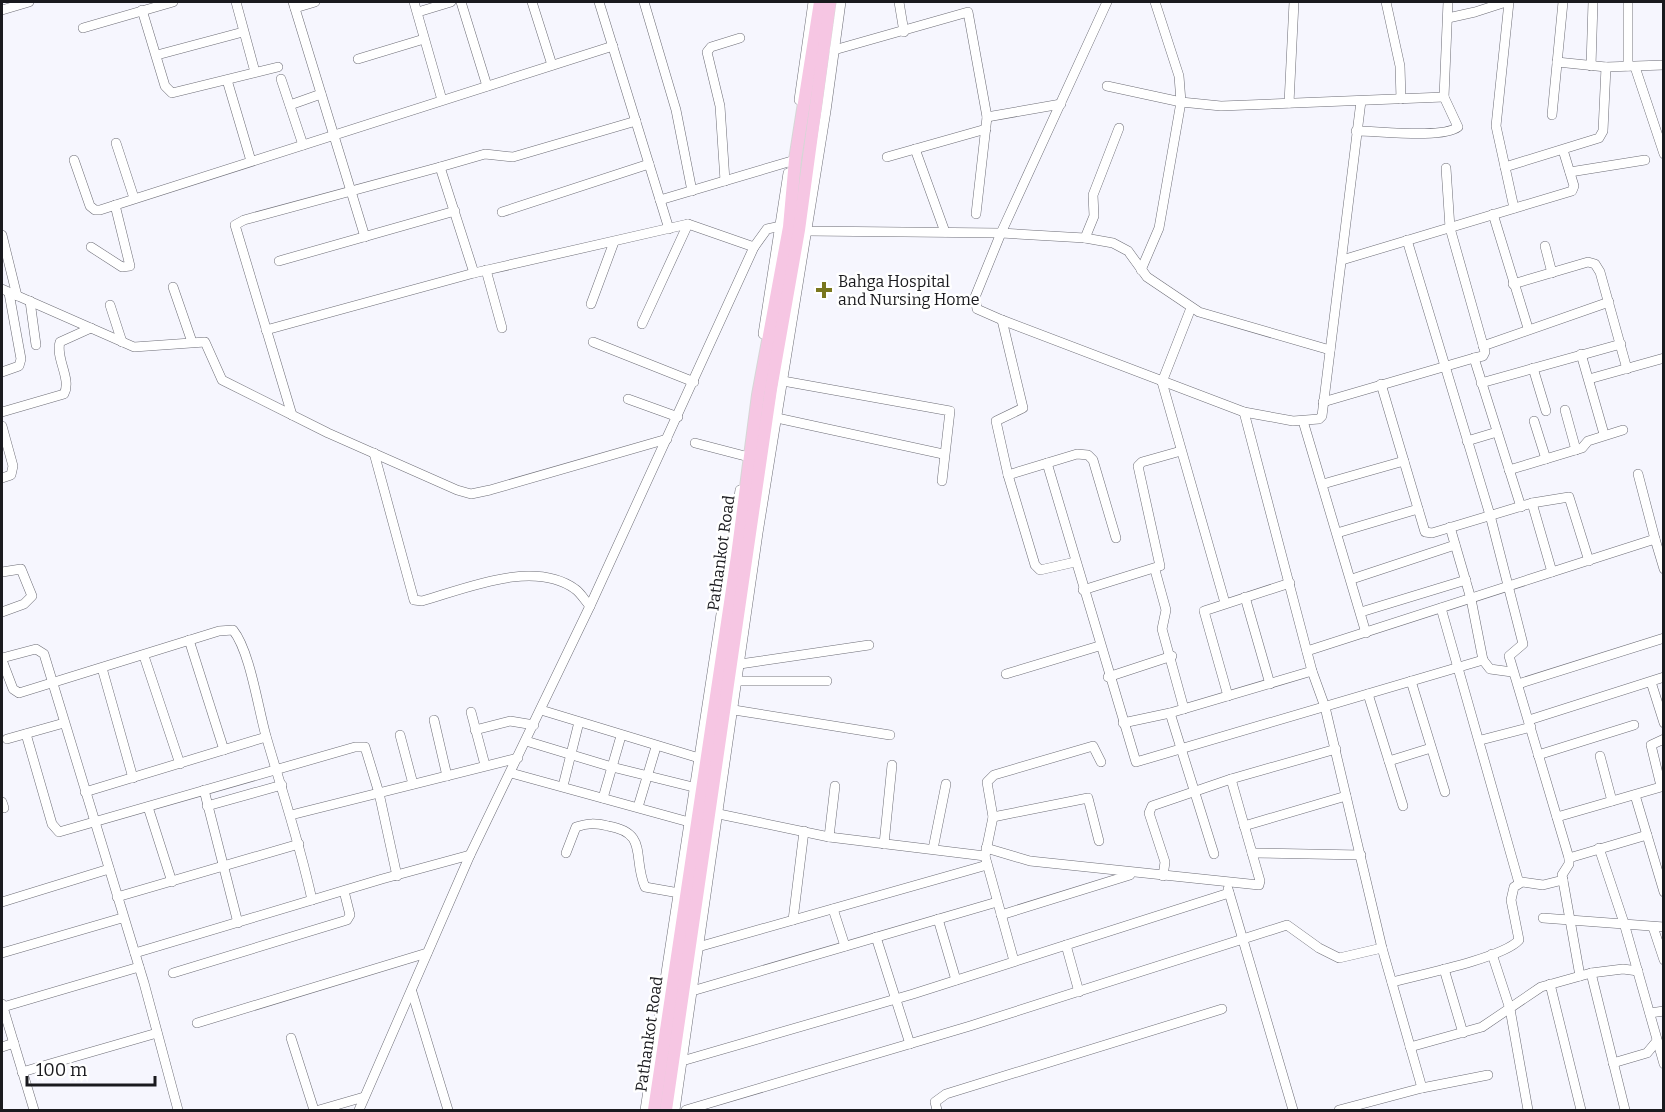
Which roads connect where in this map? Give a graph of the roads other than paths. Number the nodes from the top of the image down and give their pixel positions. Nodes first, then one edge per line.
1 (29, 2) edge
2 (173, 2) edge
3 (236, 2) edge
4 (315, 2) edge
5 (414, 2) edge
6 (451, 2) edge
7 (461, 2) edge
8 (532, 2) edge
9 (599, 2) edge
10 (644, 2) edge
11 (813, 2) edge
12 (820, 2) edge
13 (830, 2) edge
14 (841, 2) edge
15 (899, 2) edge
16 (964, 2) edge
17 (1107, 2) edge
18 (1155, 2) edge
19 (1294, 2) edge
20 (1386, 2) edge
21 (1448, 2) edge
22 (1507, 2) edge
23 (1563, 2) edge
24 (1593, 2) edge
25 (1629, 2) edge
26 (294, 5) edge
27 (148, 7) edge
28 (2, 10) edge
29 (418, 12) junction
30 (968, 12) junction
31 (1448, 18) junction
32 (83, 28) dead end
33 (243, 32) junction
34 (904, 32) junction
35 (740, 38) dead end
36 (424, 39) junction
37 (613, 46) junction
38 (834, 50) junction
39 (157, 55) junction
40 (358, 59) dead end
41 (1557, 62) junction
42 (552, 65) junction
43 (1664, 65) edge
44 (1591, 66) junction
45 (1631, 66) junction
46 (278, 67) dead end
47 (1606, 67) junction
48 (255, 72) junction
49 (281, 79) dead end
50 (227, 80) junction
51 (487, 86) junction
52 (1107, 86) dead end
53 (321, 94) junction
54 (1444, 97) junction
55 (1401, 99) junction
56 (442, 100) junction
57 (1361, 101) junction
58 (1181, 102) junction
59 (1290, 103) junction
60 (1061, 104) junction
61 (290, 105) junction
62 (1552, 115) dead end
63 (987, 117) junction
64 (636, 121) junction
65 (1119, 128) dead end
66 (986, 129) junction
67 (1356, 131) junction
68 (335, 134) junction
69 (116, 143) dead end
70 (303, 145) junction
71 (915, 149) junction
72 (1563, 150) junction
73 (1664, 154) edge
74 (887, 157) dead end
75 (74, 160) dead end
76 (792, 160) junction
77 (1645, 160) dead end
78 (251, 161) junction
79 (649, 164) junction
80 (440, 167) junction
81 (1505, 167) junction
82 (1446, 168) dead end
83 (1570, 172) junction
84 (725, 181) junction
85 (351, 190) junction
86 (692, 190) junction
87 (134, 198) junction
88 (660, 200) junction
89 (115, 205) junction
90 (1514, 208) junction
91 (455, 211) junction
92 (502, 212) dead end
93 (976, 214) dead end
94 (1492, 214) junction
95 (688, 224) junction
96 (794, 228) junction
97 (1450, 228) junction
98 (669, 229) junction
99 (945, 232) junction
100 (1000, 233) junction
101 (2, 235) edge
102 (365, 237) junction
103 (1084, 238) junction
104 (1407, 240) junction
105 (614, 242) junction
106 (1545, 246) dead end
107 (91, 247) dead end
108 (753, 247) junction
109 (1342, 260) junction
110 (279, 261) dead end
111 (486, 270) junction
112 (1142, 270) junction
113 (474, 273) junction
114 (1552, 273) junction
115 (1513, 284) junction
116 (173, 287) dead end
117 (9, 292) edge
118 (30, 301) junction
119 (1609, 302) junction
120 (591, 304) dead end
121 (110, 305) dead end
122 (1191, 308) junction
123 (1002, 320) junction
124 (642, 324) dead end
125 (91, 328) junction
126 (502, 328) dead end
127 (1528, 328) junction
128 (266, 330) junction
129 (122, 342) junction
130 (192, 342) junction
131 (593, 342) dead end
132 (1621, 344) junction
133 (36, 345) dead end
134 (1483, 346) junction
135 (1330, 350) junction
136 (1581, 354) junction
137 (1474, 358) junction
138 (1664, 358) edge
139 (1445, 365) junction
140 (1533, 368) junction
141 (1628, 369) junction
142 (2, 372) edge
143 (1589, 379) junction
144 (783, 381) junction
145 (694, 382) junction
146 (1162, 382) junction
147 (1481, 383) junction
148 (1381, 384) junction
149 (628, 399) dead end
150 (1323, 402) junction
151 (1565, 410) dead end
152 (1244, 411) junction
153 (1546, 411) dead end
154 (2, 412) edge
155 (292, 415) junction
156 (678, 417) junction
157 (777, 418) junction
158 (1303, 421) junction
159 (1534, 421) dead end
160 (2, 426) edge
161 (1623, 430) dead end
162 (1497, 432) junction
163 (1604, 434) junction
164 (668, 439) junction
165 (1467, 441) junction
166 (695, 443) dead end
167 (1576, 450) junction
168 (1181, 451) junction
169 (374, 453) junction
170 (943, 454) junction
171 (745, 456) junction
172 (1546, 459) junction
173 (1404, 461) junction
174 (1047, 463) junction
175 (1509, 470) junction
176 (1638, 474) dead end
177 (1008, 475) junction
178 (2, 478) edge
179 (942, 481) dead end
180 (1323, 484) junction
181 (1532, 503) junction
182 (1521, 507) junction
183 (1418, 509) junction
184 (1490, 515) junction
185 (1450, 527) junction
186 (1336, 533) junction
187 (1116, 538) dead end
188 (1655, 539) junction
189 (1455, 545) junction
190 (1589, 561) junction
191 (1075, 562) junction
192 (1664, 569) edge
193 (1155, 570) junction
194 (2, 572) edge
195 (1552, 572) junction
196 (1352, 579) junction
197 (1466, 580) junction
198 (1290, 583) junction
199 (1510, 587) junction
200 (1083, 590) junction
201 (1245, 597) junction
202 (1471, 599) junction
203 (1225, 603) junction
204 (590, 606) junction
205 (1441, 608) junction
206 (2, 612) edge
207 (1361, 612) junction
208 (1366, 633) junction
209 (1664, 638) edge
210 (189, 640) junction
211 (869, 645) dead end
212 (1099, 646) junction
213 (1307, 651) junction
214 (144, 656) junction
215 (1172, 657) junction
216 (2, 659) edge
217 (1483, 660) junction
218 (740, 664) junction
219 (102, 668) junction
220 (1458, 668) junction
221 (1312, 671) junction
222 (1512, 672) junction
223 (1006, 674) dead end
224 (1108, 677) junction
225 (1664, 677) edge
226 (738, 681) junction
227 (827, 681) dead end
228 (1411, 681) junction
229 (1651, 682) junction
230 (52, 684) junction
231 (1270, 684) junction
232 (1518, 684) junction
233 (1368, 694) junction
234 (1228, 696) junction
235 (1325, 707) junction
236 (1184, 709) junction
237 (541, 710) junction
238 (734, 710) junction
239 (471, 712) dead end
240 (1170, 713) junction
241 (434, 720) dead end
242 (579, 722) junction
243 (64, 723) junction
244 (1123, 723) junction
245 (1664, 723) edge
246 (1530, 724) junction
247 (1634, 724) dead end
248 (534, 725) junction
249 (475, 730) junction
250 (26, 734) junction
251 (400, 735) dead end
252 (890, 735) dead end
253 (621, 736) junction
254 (266, 737) junction
255 (7, 739) dead end
256 (1664, 739) edge
257 (1481, 740) junction
258 (526, 741) junction
259 (656, 747) junction
260 (1431, 748) junction
261 (1336, 749) junction
262 (224, 750) junction
263 (1182, 750) junction
264 (571, 755) junction
265 (1538, 755) junction
266 (1600, 756) dead end
267 (518, 758) junction
268 (699, 758) junction
269 (1389, 761) junction
270 (1101, 762) dead end
271 (180, 764) junction
272 (485, 765) junction
273 (892, 765) dead end
274 (612, 767) junction
275 (277, 770) junction
276 (511, 772) junction
277 (447, 776) junction
278 (648, 776) junction
279 (134, 778) junction
280 (1231, 779) junction
281 (413, 784) junction
282 (946, 784) dead end
283 (282, 785) junction
284 (563, 786) junction
285 (835, 786) dead end
286 (1662, 786) edge
287 (693, 787) junction
288 (204, 790) junction
289 (1194, 791) junction
290 (85, 792) junction
291 (1445, 792) dead end
292 (380, 793) junction
293 (1635, 795) junction
294 (1346, 796) junction
295 (603, 798) junction
296 (1612, 801) junction
297 (207, 806) junction
298 (1403, 806) dead end
299 (148, 807) junction
300 (638, 807) junction
301 (719, 814) junction
302 (291, 815) junction
303 (993, 817) junction
304 (1557, 817) junction
305 (689, 822) junction
306 (95, 823) junction
307 (1244, 826) junction
308 (804, 831) junction
309 (1647, 835) junction
310 (829, 837) junction
311 (1100, 841) dead end
312 (299, 844) junction
313 (884, 844) junction
314 (1599, 848) junction
315 (933, 849) junction
316 (566, 853) dead end
317 (1252, 853) junction
318 (1214, 854) dead end
319 (470, 855) junction
320 (1361, 855) junction
321 (986, 856) junction
322 (1569, 858) junction
323 (223, 867) junction
324 (109, 869) junction
325 (1135, 873) junction
326 (397, 876) junction
327 (1163, 876) junction
328 (1563, 880) junction
329 (172, 882) junction
330 (1520, 883) junction
331 (1227, 889) junction
332 (344, 891) junction
333 (1664, 891) edge
334 (679, 893) junction
335 (117, 897) junction
336 (312, 900) junction
337 (2, 902) edge
338 (997, 902) junction
339 (833, 909) junction
340 (1001, 915) junction
341 (122, 918) junction
342 (1543, 918) dead end
343 (794, 920) junction
344 (938, 920) junction
345 (1572, 920) junction
346 (238, 923) junction
347 (1624, 923) junction
348 (1653, 927) junction
349 (1664, 927) edge
350 (876, 937) junction
351 (1244, 940) junction
352 (1066, 945) junction
353 (845, 946) junction
354 (698, 947) junction
355 (1382, 948) junction
356 (2, 953) edge
357 (135, 953) junction
358 (427, 953) junction
359 (1492, 954) junction
360 (1664, 960) edge
361 (1014, 961) junction
362 (139, 967) junction
363 (1444, 969) junction
364 (1638, 971) junction
365 (173, 973) dead end
366 (1591, 973) junction
367 (1580, 976) junction
368 (956, 980) junction
369 (1392, 982) junction
370 (1550, 984) junction
371 (692, 991) junction
372 (412, 992) junction
373 (1079, 992) junction
374 (896, 999) junction
375 (2, 1004) edge
376 (1222, 1009) dead end
377 (1510, 1009) junction
378 (1664, 1011) edge
379 (1650, 1013) junction
380 (197, 1023) dead end
381 (157, 1033) junction
382 (1463, 1033) junction
383 (291, 1038) dead end
384 (1658, 1041) junction
385 (14, 1043) junction
386 (910, 1044) junction
387 (2, 1047) edge
388 (1410, 1047) junction
389 (1663, 1058) edge
390 (682, 1061) junction
391 (1613, 1063) junction
392 (22, 1072) junction
393 (1488, 1075) dead end
394 (1422, 1088) junction
395 (364, 1097) junction
396 (1368, 1107) edge
397 (34, 1110) edge
398 (178, 1110) edge
399 (314, 1110) edge
400 (319, 1110) edge
401 (359, 1110) edge
402 (448, 1110) edge
403 (645, 1110) edge
404 (654, 1110) edge
405 (666, 1110) edge
406 (675, 1110) edge
407 (686, 1110) edge
408 (937, 1110) edge
409 (1293, 1110) edge
410 (1339, 1110) edge
411 (1528, 1110) edge
412 (1581, 1110) edge
413 (1625, 1110) edge

1 - 28 street
2 - 27 street
3 - 33 street
4 - 26 street
5 - 29 street
6 - 29 street
7 - 51 street
8 - 42 street
9 - 37 street
10 - 86 street
11 - 76 street
12 - 76 highway, Pathankot Road
13 - 96 highway
14 - 38 street
15 - 34 street
16 - 30 street
17 - 60 street
18 - 58 street
19 - 59 street
20 - 55 street
21 - 31 street
22 - 31 street
22 - 81 street
23 - 41 street
24 - 44 street
25 - 45 street
26 - 53 street
27 - 32 street
27 - 39 street
29 - 36 street
30 - 34 street
30 - 63 street
31 - 54 street
33 - 39 street
33 - 48 street
34 - 38 street
35 - 84 street
36 - 40 street
36 - 56 street
37 - 42 street
37 - 64 street
38 - 96 street
39 - 50 street
41 - 44 street
41 - 62 street
42 - 51 street
43 - 45 street
44 - 47 street
45 - 47 street
45 - 73 street
46 - 48 street
47 - 72 street
48 - 50 street
49 - 61 street
50 - 78 street
51 - 56 street
52 - 58 street
53 - 61 street
53 - 68 street
54 - 55 street
54 - 67 street
55 - 57 street
56 - 68 street
57 - 59 street
57 - 67 street
58 - 59 street
58 - 112 street
60 - 63 street
60 - 100 street
61 - 70 street
63 - 66 street
64 - 79 street
64 - 80 street
65 - 103 street
66 - 71 street
66 - 93 street
67 - 109 street
68 - 70 street
68 - 85 street
69 - 87 street
70 - 78 street
71 - 74 street
71 - 99 street
72 - 81 street
72 - 83 street
75 - 89 street
76 - 84 street
76 - 96 highway, Pathankot Road
77 - 83 street
78 - 87 street
79 - 88 street
79 - 92 street
80 - 85 street
80 - 91 street
81 - 90 street
82 - 97 street
83 - 90 street
84 - 86 street
85 - 102 street
85 - 128 street
86 - 88 street
87 - 89 street
88 - 98 street
89 - 107 street
90 - 94 street
91 - 102 street
91 - 113 street
94 - 97 street
94 - 115 street
95 - 98 street
95 - 108 street
95 - 124 street
96 - 99 street
96 - 108 street
96 - 144 street
96 - 171 street
96 - 404 highway, Pathankot Road
96 - 405 highway
97 - 104 street
97 - 134 street
98 - 105 street
99 - 100 street
100 - 103 street
100 - 123 street
101 - 117 street
102 - 110 street
103 - 112 street
104 - 109 street
104 - 139 street
105 - 111 street
105 - 120 street
106 - 114 street
108 - 145 street
109 - 135 street
111 - 113 street
111 - 126 street
112 - 122 street
113 - 128 street
114 - 115 street
114 - 119 street
115 - 127 street
116 - 130 street
117 - 118 street
117 - 142 street
118 - 125 street
118 - 133 street
119 - 127 street
119 - 132 street
121 - 129 street
122 - 135 street
122 - 146 street
123 - 146 street
123 - 177 street
125 - 129 street
125 - 154 street
127 - 134 street
128 - 155 street
129 - 130 street
130 - 155 street
131 - 145 street
132 - 136 street
132 - 141 street
134 - 137 street
135 - 150 street
136 - 140 street
136 - 143 street
137 - 139 street
137 - 147 street
138 - 141 street
139 - 148 street
139 - 165 street
140 - 147 street
140 - 153 street
141 - 143 street
143 - 163 street
144 - 157 street
144 - 170 street
145 - 156 street
146 - 152 street
146 - 168 street
147 - 162 street
148 - 150 street
148 - 173 street
149 - 156 street
150 - 158 street
151 - 167 street
152 - 158 street
152 - 198 street
155 - 169 street
156 - 164 street
157 - 170 street
157 - 218 street
158 - 180 street
159 - 172 street
160 - 178 street
161 - 163 street
162 - 165 street
162 - 175 street
163 - 167 street
164 - 169 street
164 - 204 street
165 - 184 street
166 - 171 street
167 - 172 street
168 - 193 street
168 - 203 street
169 - 204 street
170 - 179 street
171 - 268 street
172 - 175 street
173 - 180 street
173 - 183 street
174 - 177 street
174 - 187 street
174 - 191 street
175 - 182 street
176 - 188 street
177 - 191 street
180 - 186 street
181 - 182 street
181 - 190 street
181 - 195 street
182 - 184 street
183 - 185 street
183 - 186 street
184 - 185 street
184 - 199 street
185 - 189 street
186 - 196 street
188 - 190 street
188 - 192 street
189 - 196 street
189 - 197 street
190 - 195 street
191 - 200 street
193 - 200 street
193 - 215 street
194 - 206 street
195 - 199 street
196 - 207 street
197 - 202 street
197 - 207 street
198 - 201 street
198 - 213 street
199 - 202 street
199 - 222 street
200 - 212 street
201 - 203 street
201 - 231 street
202 - 205 street
202 - 217 street
203 - 234 street
204 - 237 street
205 - 208 street
205 - 220 street
207 - 208 street
208 - 213 street
209 - 232 street
210 - 214 street
210 - 254 street
210 - 262 street
211 - 218 street
212 - 223 street
212 - 224 street
213 - 221 street
214 - 219 street
214 - 271 street
215 - 224 street
215 - 236 street
216 - 230 street
216 - 230 street
217 - 220 street
217 - 222 street
218 - 226 street
219 - 230 street
219 - 279 street
220 - 228 street
220 - 257 street
221 - 231 street
221 - 235 street
222 - 232 street
224 - 244 street
225 - 229 street
226 - 227 street
226 - 238 street
228 - 233 street
228 - 260 street
229 - 245 street
229 - 246 street
230 - 243 street
231 - 234 street
232 - 246 street
233 - 235 street
233 - 269 street
234 - 236 street
235 - 261 street
235 - 263 street
236 - 240 street
237 - 242 street
237 - 248 street
238 - 252 street
238 - 301 street
239 - 249 street
240 - 244 street
240 - 263 street
241 - 277 street
242 - 253 street
242 - 264 street
243 - 250 street
243 - 290 street
244 - 263 street
246 - 257 street
246 - 265 street
247 - 265 street
248 - 249 street
248 - 258 street
249 - 272 street
250 - 255 street
250 - 306 street
251 - 281 street
253 - 259 street
253 - 274 street
254 - 262 street
254 - 275 street
256 - 286 street
257 - 330 street
258 - 264 street
258 - 267 street
259 - 268 street
259 - 278 street
260 - 269 street
260 - 291 street
261 - 280 street
261 - 294 street
262 - 271 street
263 - 289 street
264 - 274 street
264 - 284 street
265 - 304 street
266 - 296 street
267 - 272 street
267 - 276 street
268 - 287 street
269 - 298 street
270 - 303 street
271 - 279 street
272 - 277 street
273 - 313 street
274 - 278 street
274 - 295 street
275 - 283 street
275 - 288 street
275 - 292 street
276 - 284 street
276 - 319 street
277 - 281 street
278 - 287 street
278 - 300 street
279 - 290 street
280 - 289 street
280 - 307 street
281 - 292 street
282 - 315 street
283 - 297 street
283 - 302 street
284 - 295 street
285 - 310 street
286 - 293 street
287 - 305 street
288 - 297 street
288 - 299 street
289 - 318 street
289 - 327 street
290 - 306 street
292 - 302 street
292 - 326 street
293 - 296 street
293 - 309 street
294 - 307 street
294 - 320 street
295 - 300 street
296 - 304 street
297 - 323 street
299 - 306 street
299 - 329 street
300 - 305 street
301 - 308 street
301 - 354 street
302 - 312 street
303 - 311 street
303 - 321 street
304 - 322 street
305 - 334 street
306 - 324 street
307 - 317 street
308 - 310 street
308 - 343 street
309 - 314 street
309 - 333 street
310 - 313 street
312 - 323 street
312 - 336 street
313 - 315 street
314 - 322 street
314 - 347 street
315 - 321 street
316 - 334 street
317 - 320 street
317 - 331 street
319 - 326 street
319 - 358 street
320 - 355 street
321 - 325 street
321 - 338 street
321 - 339 street
322 - 328 street
323 - 329 street
323 - 346 street
324 - 335 street
324 - 337 street
325 - 327 street
325 - 340 street
326 - 332 street
327 - 331 street
328 - 330 street
328 - 345 street
329 - 335 street
330 - 359 street
331 - 351 street
331 - 352 street
332 - 336 street
332 - 365 street
334 - 403 street
335 - 341 street
336 - 346 street
338 - 340 street
338 - 344 street
339 - 343 street
339 - 353 street
340 - 361 street
341 - 356 street
341 - 357 street
342 - 345 street
343 - 354 street
344 - 350 street
344 - 368 street
345 - 347 street
345 - 367 street
346 - 357 street
347 - 348 street
347 - 364 street
348 - 349 street
348 - 360 street
350 - 353 street
350 - 374 street
351 - 355 street
351 - 373 street
351 - 409 street
352 - 361 street
352 - 373 street
353 - 371 street
354 - 371 street
355 - 369 street
357 - 362 street
358 - 372 street
358 - 380 street
359 - 363 street
359 - 377 street
361 - 368 street
362 - 375 street
362 - 381 street
363 - 369 street
363 - 382 street
364 - 366 street
364 - 379 street
366 - 367 street
366 - 391 street
367 - 370 street
368 - 374 street
369 - 388 street
370 - 377 street
370 - 412 street
371 - 390 street
372 - 395 street
372 - 402 street
373 - 386 street
374 - 386 street
374 - 390 street
375 - 385 street
376 - 408 street
377 - 382 street
377 - 411 street
378 - 379 street
379 - 384 street
381 - 392 street
381 - 398 street
382 - 388 street
383 - 399 street
384 - 389 street
384 - 391 street
385 - 387 street
385 - 392 street
386 - 407 street
388 - 394 street
390 - 406 street
391 - 413 street
392 - 397 street
393 - 394 street
394 - 396 street
395 - 400 street
395 - 401 street
396 - 410 street

